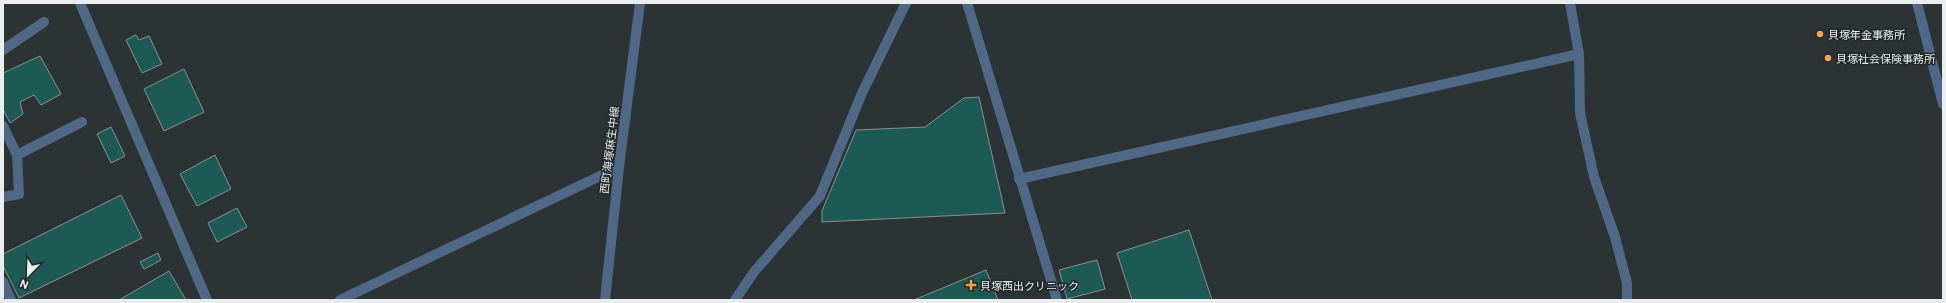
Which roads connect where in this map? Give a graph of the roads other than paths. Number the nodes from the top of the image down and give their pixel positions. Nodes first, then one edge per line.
1 (80, 3) edge
2 (640, 3) edge
3 (906, 3) edge
4 (967, 3) edge
5 (1570, 3) edge
6 (1917, 3) edge
7 (44, 22) dead end
8 (3, 50) edge
9 (1579, 54) junction
10 (1943, 104) edge
11 (82, 122) dead end
12 (3, 126) edge
13 (17, 155) junction
14 (619, 167) junction
15 (1019, 179) junction
16 (3, 197) edge
17 (3, 282) edge
18 (11, 300) edge
19 (207, 300) edge
20 (340, 300) edge
21 (605, 300) edge
22 (735, 300) edge
23 (1057, 300) edge
24 (1627, 300) edge

1 - 19 street
2 - 14 street, 西町海塚麻生中線
3 - 22 street
4 - 15 street
5 - 9 street
6 - 10 street
7 - 8 street
9 - 15 street
9 - 24 street
11 - 13 street
12 - 13 street
13 - 16 street
14 - 20 street
14 - 21 street, 西町海塚麻生中線
15 - 23 street
17 - 18 street

